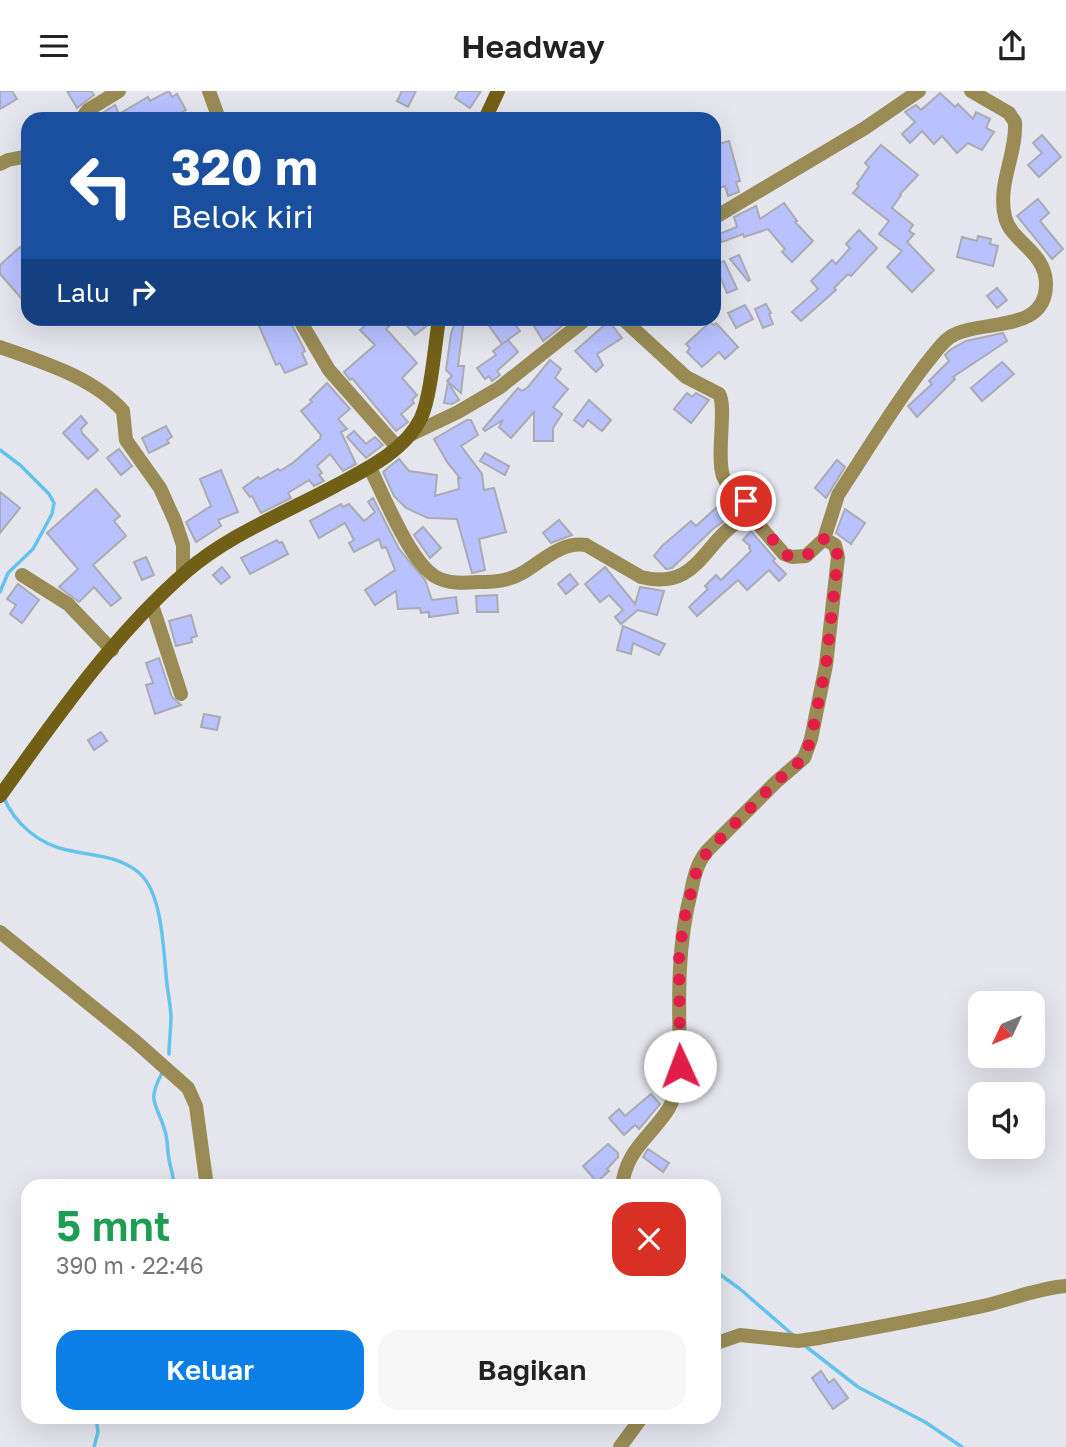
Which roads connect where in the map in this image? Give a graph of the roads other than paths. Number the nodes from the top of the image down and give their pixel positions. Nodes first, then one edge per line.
1 (119, 91) edge
2 (209, 91) edge
3 (499, 91) edge
4 (919, 91) edge
5 (971, 91) edge
6 (86, 112) edge
7 (216, 112) edge
8 (488, 112) edge
9 (21, 157) edge
10 (0, 165) edge
11 (721, 214) edge
12 (303, 326) edge
13 (438, 326) edge
14 (577, 326) edge
15 (630, 326) edge
16 (0, 347) edge
17 (412, 433) junction
18 (397, 447) junction
19 (370, 468) junction
20 (747, 517) junction
21 (824, 539) junction
22 (183, 574) junction
23 (22, 575) dead end
24 (152, 604) junction
25 (111, 650) junction
26 (181, 694) dead end
27 (0, 796) edge
28 (0, 932) edge
29 (206, 1179) edge
30 (624, 1179) edge
31 (1066, 1286) edge
32 (721, 1342) edge
33 (637, 1424) edge
34 (620, 1447) edge

1 - 6 street
2 - 7 street
3 - 8 main road
4 - 11 street
5 - 21 street
9 - 10 street
12 - 18 street
13 - 17 main road
14 - 17 street
15 - 20 street
16 - 22 street
17 - 18 main road
18 - 19 main road
19 - 20 street
19 - 22 main road
20 - 21 street
21 - 30 street
22 - 24 main road
23 - 25 street
24 - 25 main road
24 - 26 street
25 - 27 main road
28 - 29 street
31 - 32 street
33 - 34 street

